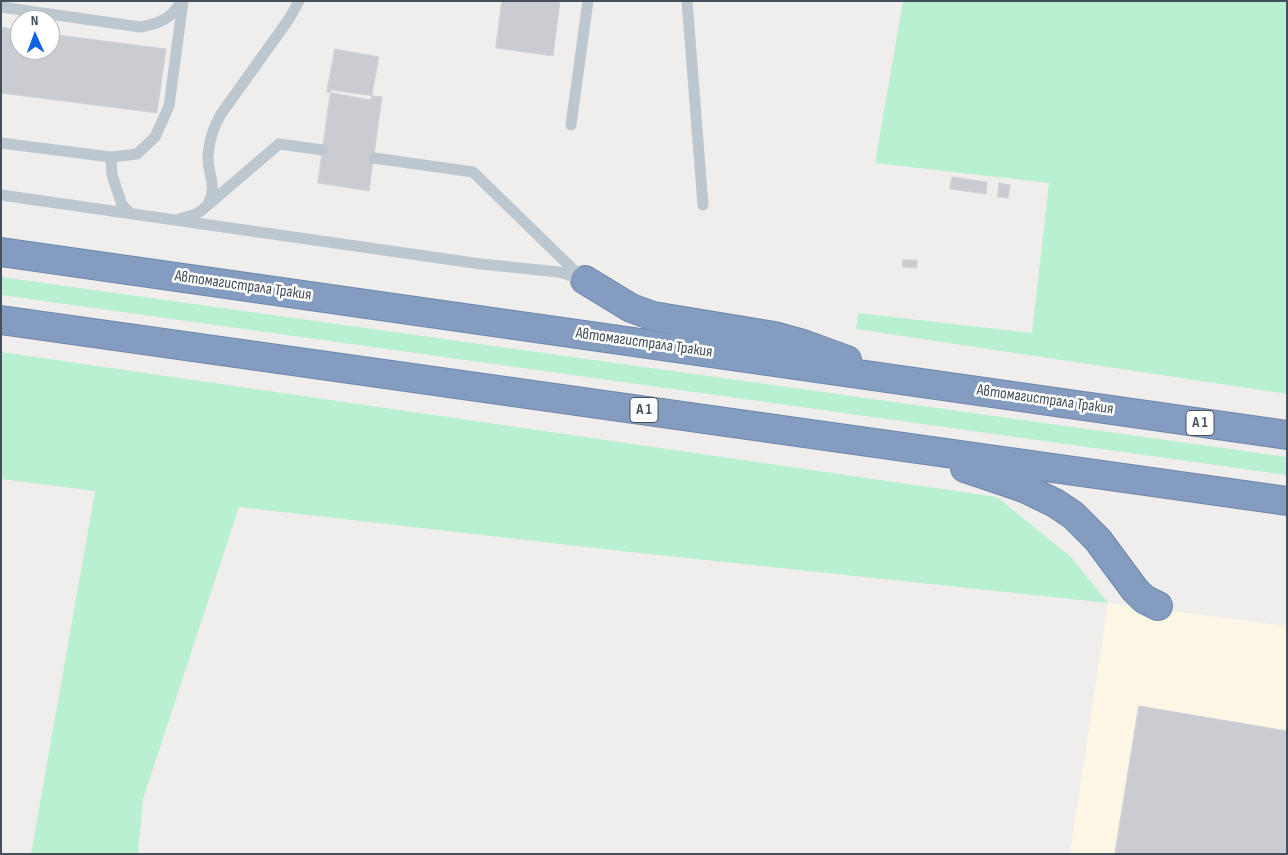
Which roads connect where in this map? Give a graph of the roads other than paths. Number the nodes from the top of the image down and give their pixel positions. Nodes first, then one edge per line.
1 (182, 1) edge
2 (299, 1) edge
3 (588, 1) edge
4 (687, 1) edge
5 (1, 7) edge
6 (571, 125) dead end
7 (1, 143) edge
8 (322, 150) dead end
9 (111, 157) junction
10 (374, 158) dead end
11 (1, 195) edge
12 (208, 204) junction
13 (703, 205) dead end
14 (131, 214) junction
15 (169, 220) junction
16 (1, 252) edge
17 (585, 280) junction
18 (1, 320) edge
19 (900, 379) junction
20 (1287, 435) edge
21 (904, 447) junction
22 (1287, 501) edge
23 (1158, 606) dead end

1 - 5 lane
1 - 9 lane
2 - 12 lane
3 - 6 lane
4 - 13 lane
7 - 9 lane
8 - 12 lane
9 - 14 lane
10 - 17 lane
11 - 14 lane
12 - 15 lane
14 - 15 lane
15 - 17 lane
16 - 19 highway, Автомагистрала Тракия / A 1
17 - 19 highway
18 - 21 highway, A 1
19 - 20 highway, Автомагистрала Тракия / A 1
21 - 22 highway, A 1
21 - 23 highway

